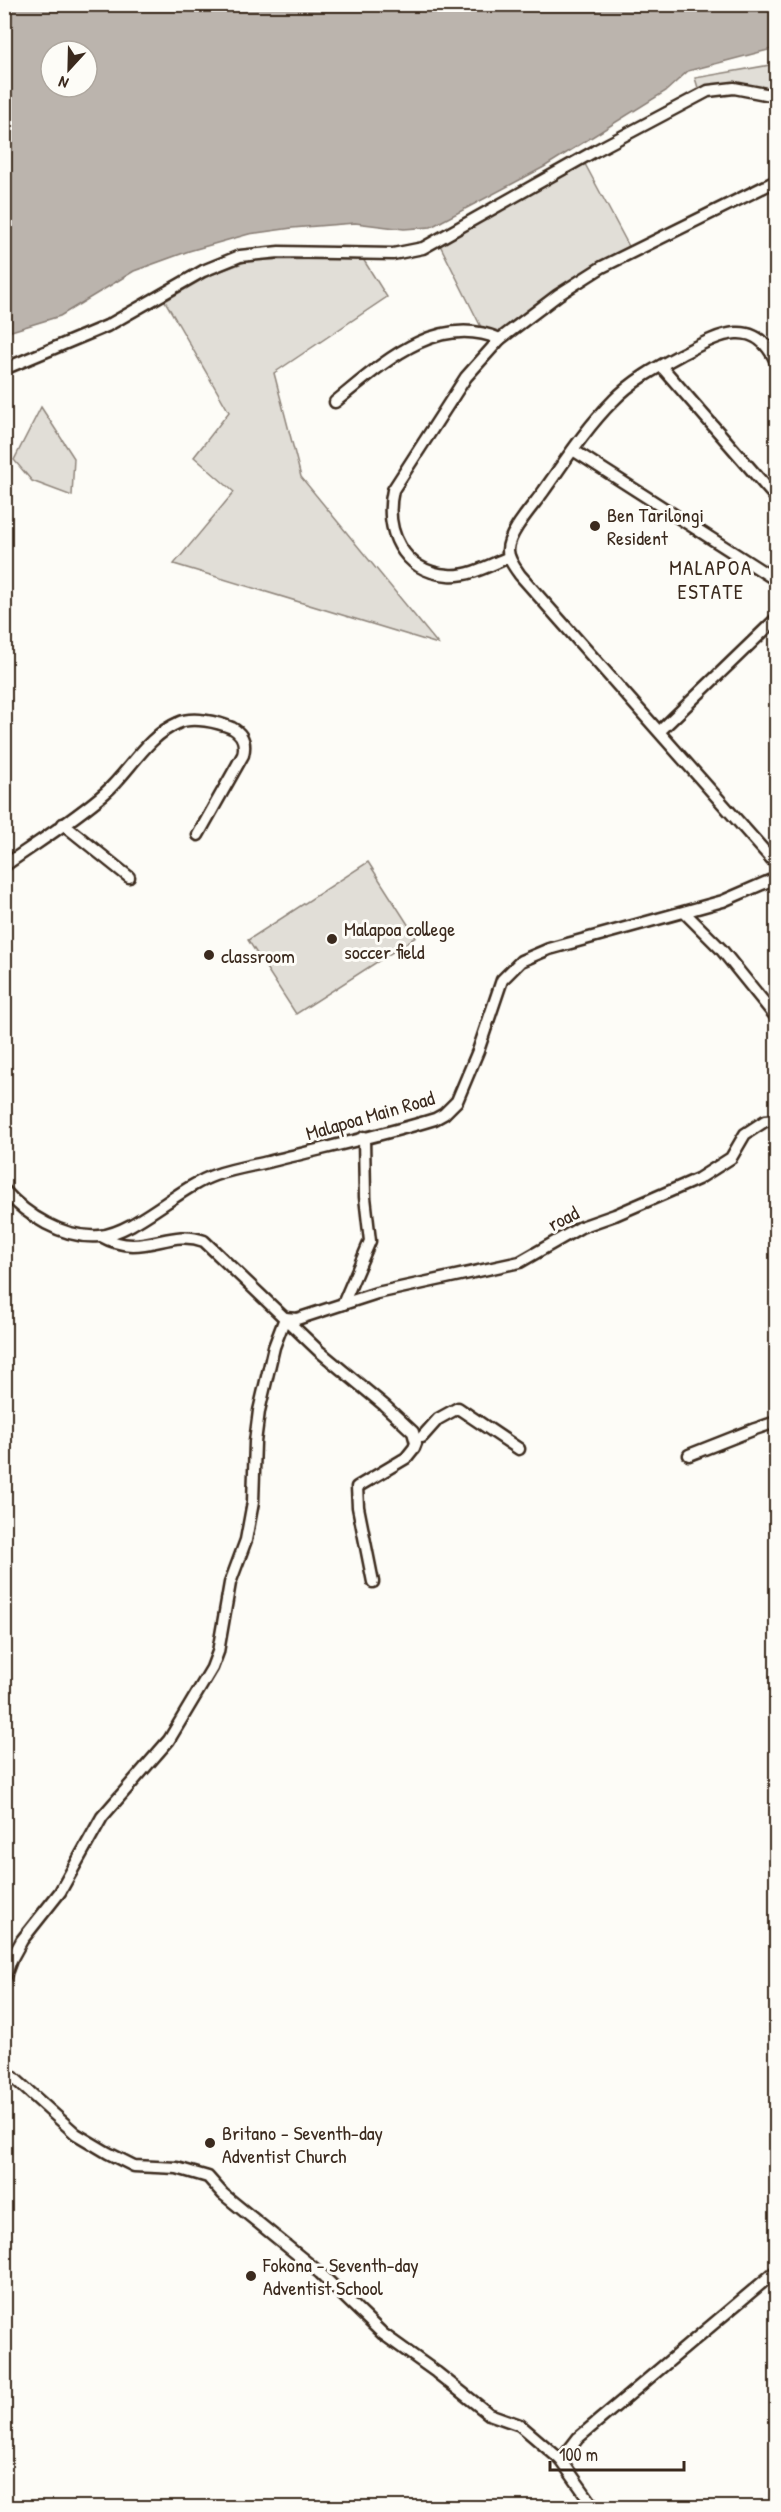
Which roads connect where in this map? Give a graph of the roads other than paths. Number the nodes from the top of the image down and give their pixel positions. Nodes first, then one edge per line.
1 (777, 96) edge
2 (777, 181) edge
3 (500, 339) junction
4 (777, 362) edge
5 (661, 366) junction
6 (4, 369) edge
7 (335, 402) dead end
8 (573, 450) junction
9 (777, 498) edge
10 (509, 557) junction
11 (777, 580) edge
12 (777, 619) edge
13 (660, 731) junction
14 (63, 824) junction
15 (198, 835) dead end
16 (777, 864) edge
17 (4, 866) edge
18 (129, 877) dead end
19 (777, 878) edge
20 (685, 914) junction
21 (777, 1017) edge
22 (777, 1120) edge
23 (364, 1137) junction
24 (4, 1190) edge
25 (101, 1236) junction
26 (343, 1304) junction
27 (285, 1318) junction
28 (777, 1422) edge
29 (422, 1437) dead end
30 (519, 1449) dead end
31 (689, 1455) dead end
32 (373, 1582) dead end
33 (4, 1979) edge
34 (4, 2069) edge
35 (777, 2271) edge
36 (561, 2460) junction
37 (595, 2508) edge

1 - 6 street
2 - 3 street
3 - 7 street
3 - 10 street
4 - 5 street
5 - 8 street
5 - 9 street
8 - 10 street
8 - 11 street
10 - 13 street
12 - 13 street
13 - 16 street
14 - 15 street
14 - 17 street
14 - 18 street
19 - 20 street, Malapoa Main Road
20 - 21 street
20 - 23 street, Malapoa Main Road
22 - 26 street, road
23 - 25 street, Malapoa Main Road
23 - 26 street
24 - 25 street, Malapoa Main Road
25 - 27 street
26 - 27 street, road
27 - 32 street
27 - 33 street
28 - 31 street
29 - 30 street
34 - 36 street
35 - 36 street
36 - 37 street

